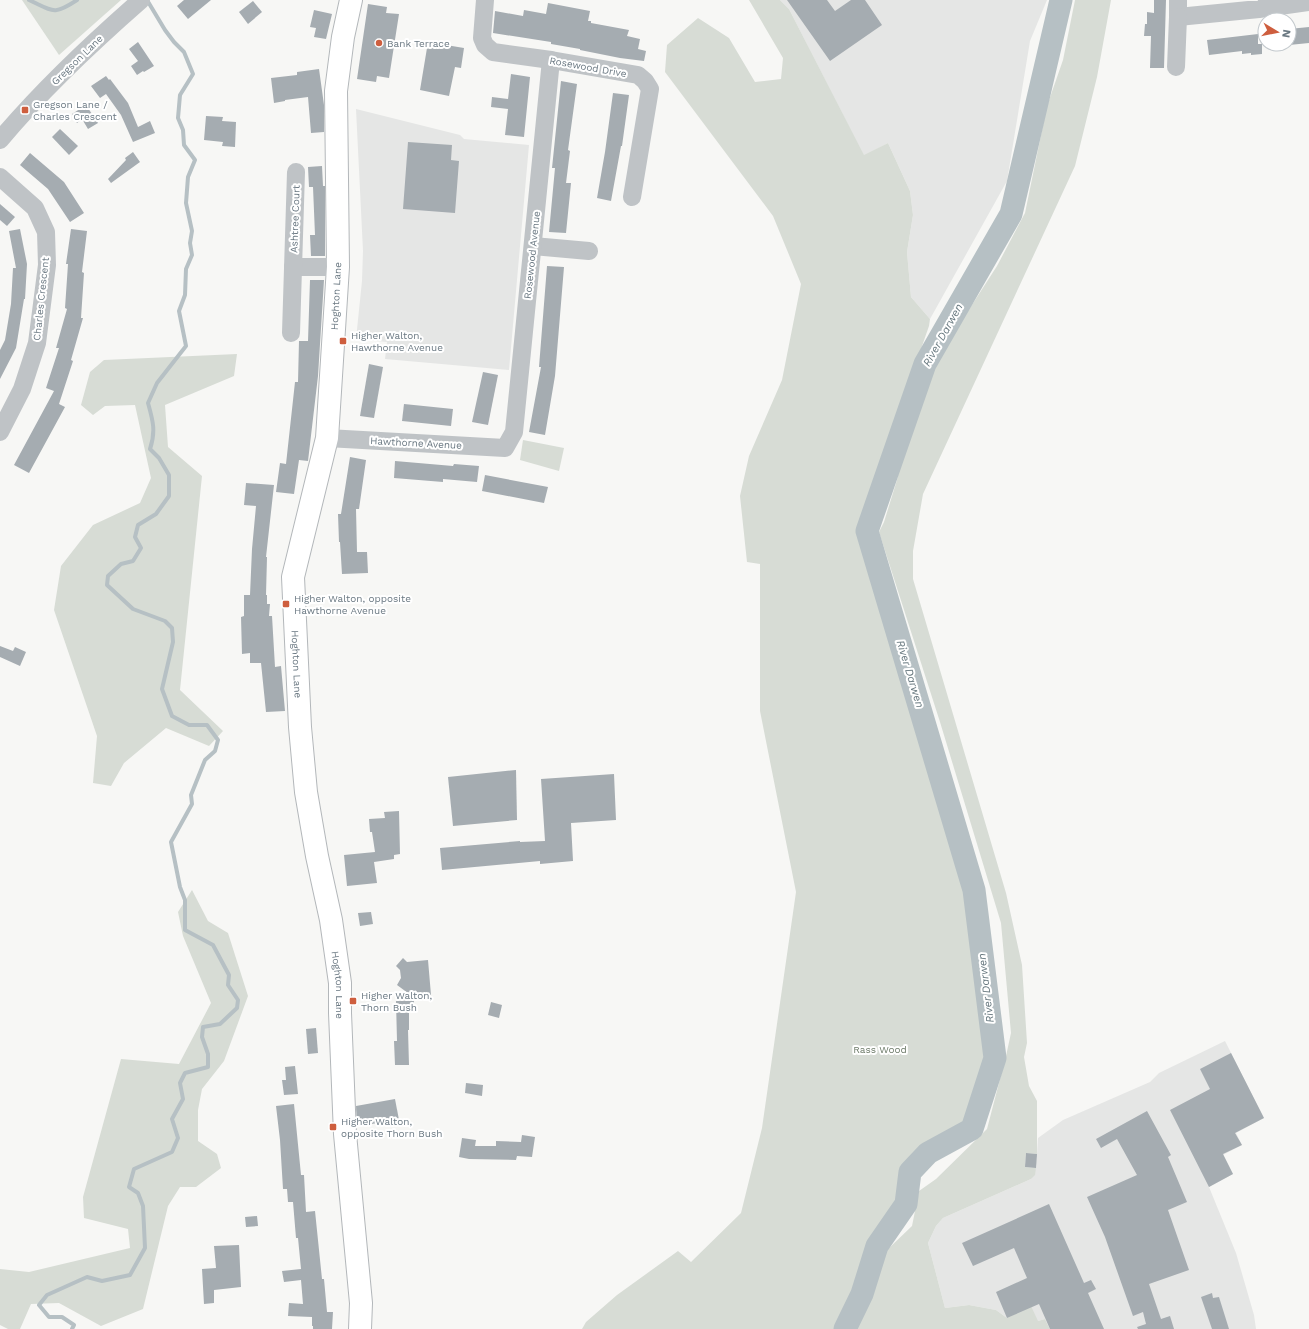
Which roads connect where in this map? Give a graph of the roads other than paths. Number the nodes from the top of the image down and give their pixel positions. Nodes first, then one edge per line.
1 (141, 0) edge
2 (351, 0) edge
3 (485, 0) edge
4 (1309, 2) edge
5 (1178, 9) edge
6 (551, 60) junction
7 (1176, 67) dead end
8 (0, 140) edge
9 (296, 172) dead end
10 (0, 177) edge
11 (632, 197) dead end
12 (532, 246) junction
13 (589, 251) dead end
14 (293, 266) junction
15 (338, 267) junction
16 (291, 334) dead end
17 (0, 432) edge
18 (327, 438) junction
19 (505, 448) joint
20 (360, 1329) edge

1 - 8 street, Gregson Lane
2 - 15 main road, Hoghton Lane
3 - 6 street, Rosewood Drive
4 - 5 street
5 - 7 street
6 - 11 street, Rosewood Drive
6 - 12 street, Rosewood Avenue
9 - 14 street, Ashtree Court
10 - 17 street, Charles Crescent
12 - 13 street
12 - 19 street, Rosewood Avenue
14 - 15 street, Ashtree Court
14 - 16 street, Ashtree Court
15 - 18 main road, Hoghton Lane
18 - 19 street, Hawthorne Avenue
18 - 20 main road, Hoghton Lane

